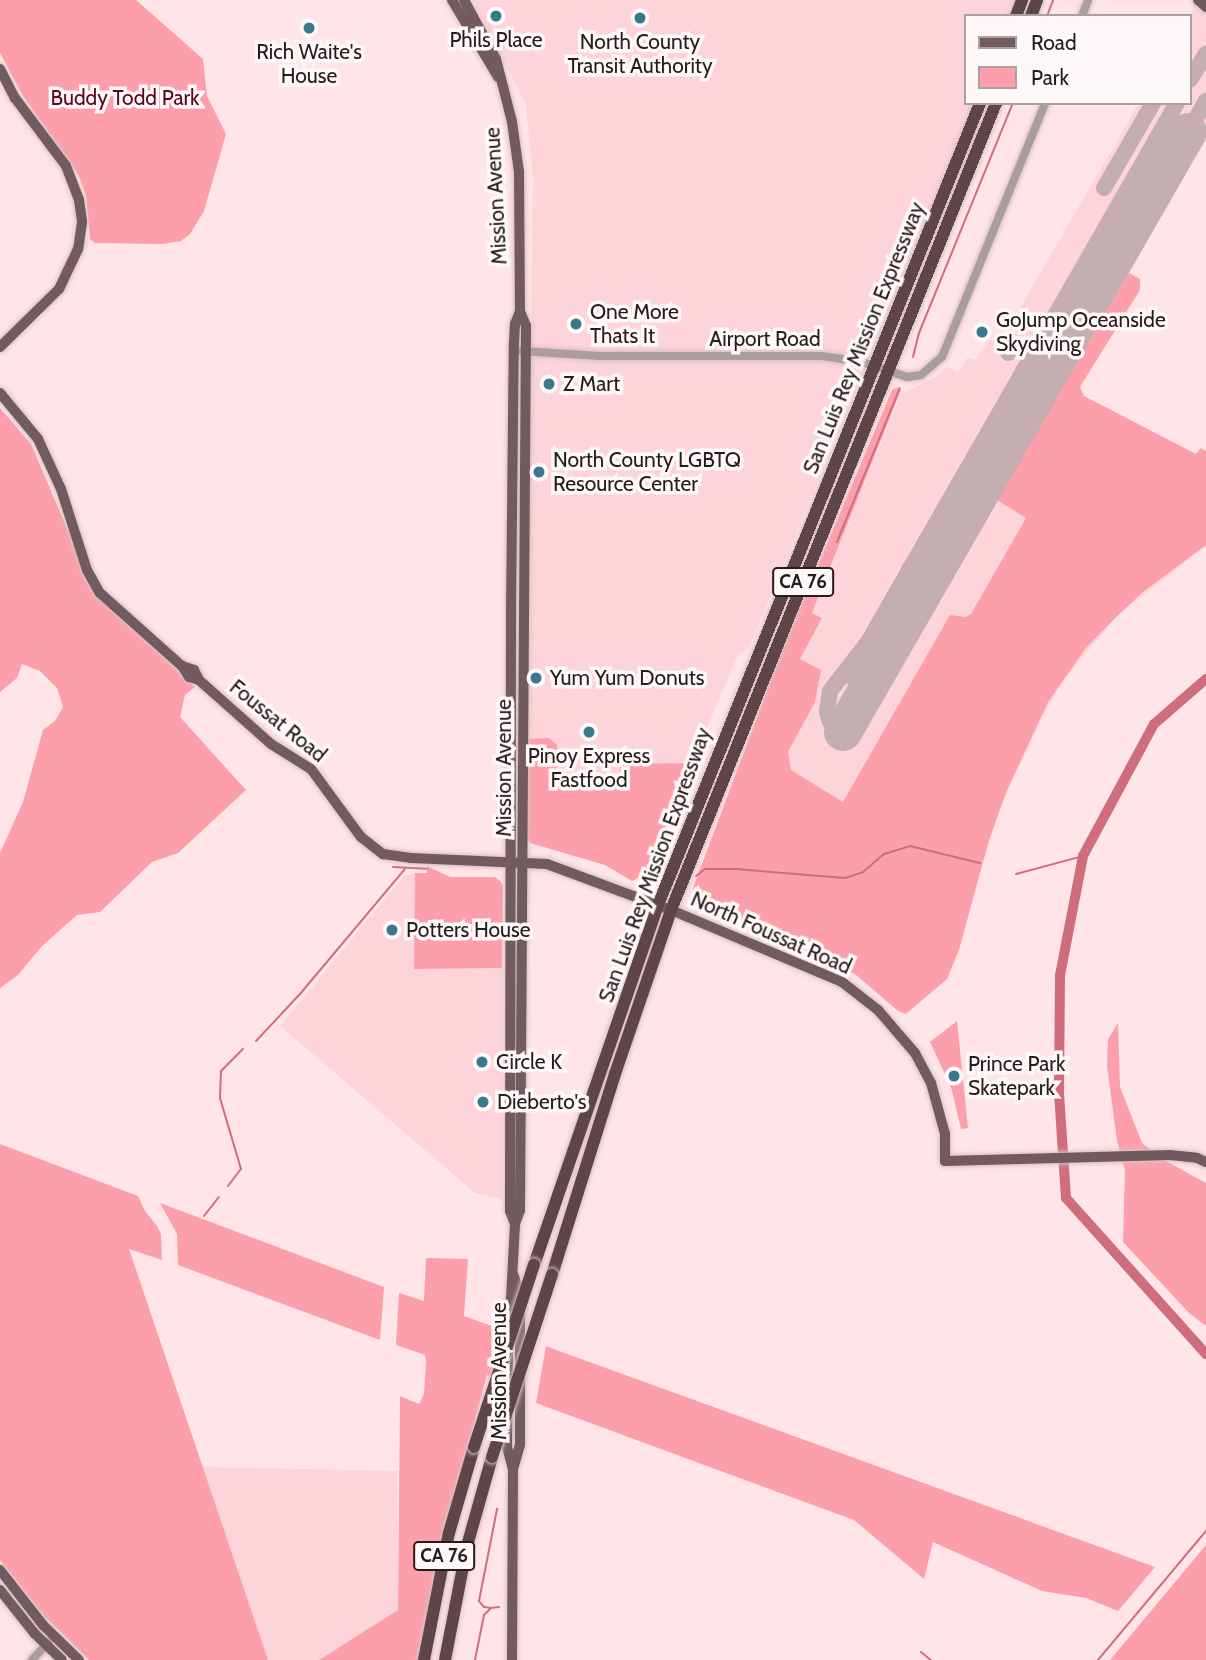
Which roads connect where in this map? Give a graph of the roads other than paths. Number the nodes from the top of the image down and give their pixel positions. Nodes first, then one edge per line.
1 (452, 0) edge
2 (464, 0) edge
3 (1198, 0) edge
4 (1206, 6) edge
5 (0, 69) edge
6 (499, 79) junction
7 (979, 105) edge
8 (995, 105) edge
9 (1044, 105) edge
10 (0, 347) edge
11 (520, 351) junction
12 (874, 365) junction
13 (890, 371) junction
14 (0, 393) edge
15 (0, 400) edge
16 (513, 423) junction
17 (525, 489) junction
18 (66, 509) junction
19 (512, 540) junction
20 (524, 573) junction
21 (517, 863) junction
22 (665, 907) junction
23 (1206, 1162) edge
24 (0, 1570) edge
25 (0, 1590) edge
26 (50, 1641) junction
27 (32, 1660) edge
28 (62, 1660) edge
29 (79, 1660) edge
30 (424, 1660) edge
31 (444, 1660) edge
32 (512, 1660) edge

1 - 6 main road, Mission Avenue
2 - 6 main road, Mission Avenue
3 - 4 main road
5 - 10 main road
6 - 11 main road, Mission Avenue
7 - 12 highway, San Luis Rey Mission Expressway / CA 76
8 - 13 highway, San Luis Rey Mission Expressway / CA 76
9 - 13 street, Airport Road
11 - 12 street, Airport Road
11 - 16 main road, Mission Avenue
11 - 17 main road, Mission Avenue
12 - 13 street, Airport Road
12 - 22 highway, San Luis Rey Mission Expressway / CA 76
13 - 22 highway, San Luis Rey Mission Expressway / CA 76
14 - 18 main road, Foussat Road
15 - 18 main road, Foussat Road
16 - 17 main road
16 - 19 main road, Mission Avenue
17 - 20 main road, Mission Avenue
18 - 21 main road, Foussat Road
19 - 20 main road
19 - 21 main road, Mission Avenue
20 - 21 main road, Mission Avenue
21 - 22 main road, North Foussat Road
21 - 32 main road, Mission Avenue
22 - 23 main road, North Foussat Road
22 - 30 highway, San Luis Rey Mission Expressway / CA 76, bridge
22 - 31 highway, San Luis Rey Mission Expressway / CA 76, bridge
24 - 26 main road
25 - 26 main road
26 - 27 street
26 - 28 main road
26 - 29 main road

